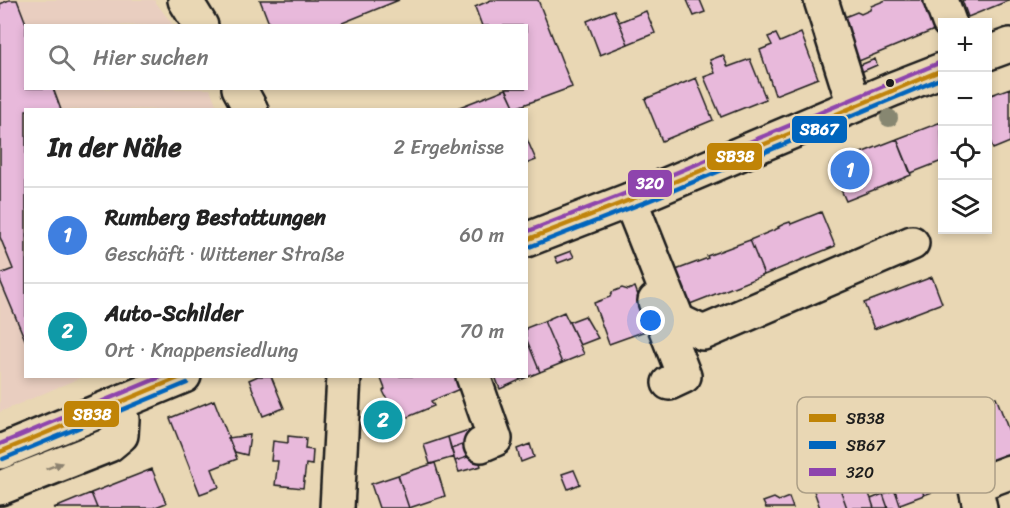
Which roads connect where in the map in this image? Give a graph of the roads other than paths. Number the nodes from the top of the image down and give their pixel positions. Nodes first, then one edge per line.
1 (821, 0) edge
2 (941, 0) edge
3 (948, 18) edge
4 (1010, 45) edge
5 (992, 51) edge
6 (938, 72) edge
7 (240, 90) edge
8 (854, 105) junction
9 (250, 108) edge
10 (624, 202) junction
11 (528, 239) edge
12 (912, 243) dead end
13 (179, 378) edge
14 (344, 378) edge
15 (473, 378) edge
16 (669, 383) dead end
17 (116, 406) junction
18 (481, 445) dead end
19 (0, 452) edge
20 (1010, 472) edge
21 (995, 478) edge
22 (0, 488) edge
23 (977, 493) edge
24 (337, 508) edge
25 (980, 508) edge

1 - 8 main road
2 - 3 main road
4 - 5 main road
6 - 8 main road
7 - 9 main road
8 - 10 main road
10 - 11 main road
10 - 12 main road
10 - 16 main road
13 - 17 main road
14 - 24 main road
15 - 18 main road
17 - 19 main road
22 -> 17 main road
20 - 21 main road
23 - 25 main road

